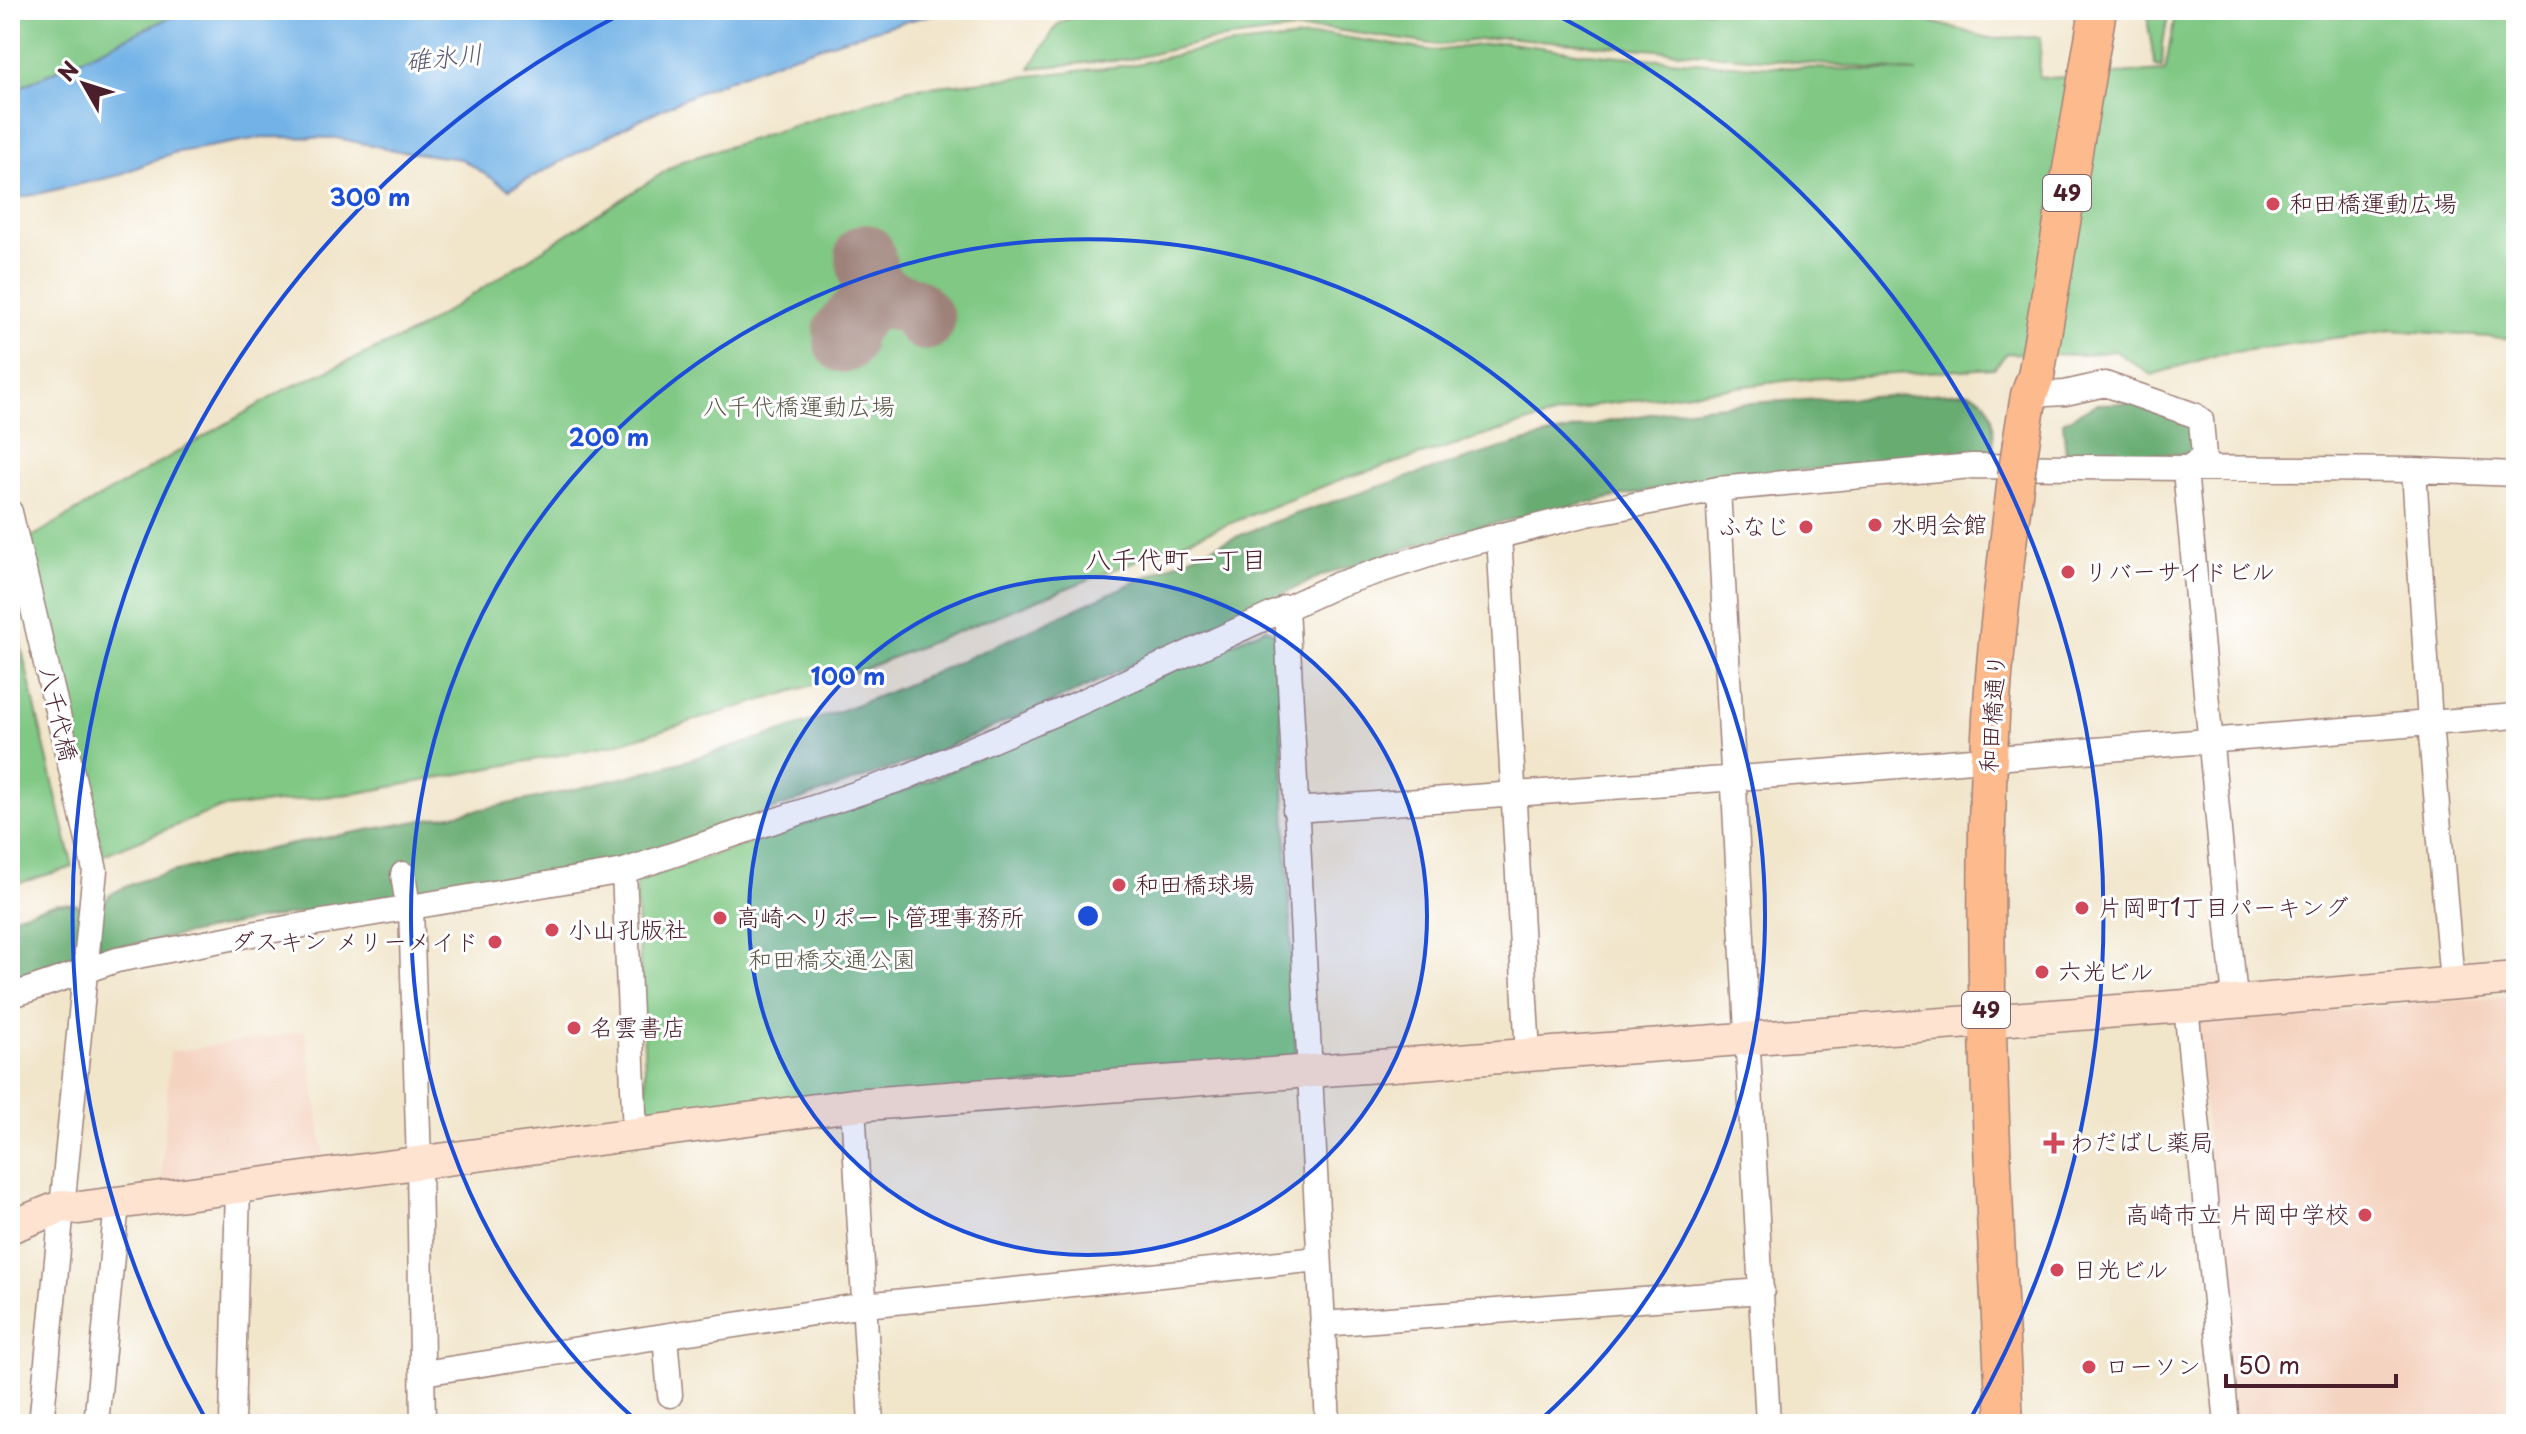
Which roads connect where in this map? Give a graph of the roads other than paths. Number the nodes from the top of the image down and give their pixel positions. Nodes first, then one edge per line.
1 (2098, 10) edge
2 (2033, 385) junction
3 (2185, 470) junction
4 (2414, 470) junction
5 (2516, 474) edge
6 (1718, 489) junction
7 (10, 512) edge
8 (1499, 535) junction
9 (1286, 607) junction
10 (2516, 716) edge
11 (2430, 723) junction
12 (2210, 741) junction
13 (1989, 757) junction
14 (1734, 778) junction
15 (1513, 794) junction
16 (1295, 810) junction
17 (624, 871) junction
18 (403, 874) dead end
19 (410, 907) junction
20 (85, 971) junction
21 (2516, 978) edge
22 (2452, 983) junction
23 (10, 996) edge
24 (2235, 1000) junction
25 (2186, 1006) junction
26 (1986, 1019) junction
27 (1747, 1038) junction
28 (1528, 1054) junction
29 (1309, 1071) junction
30 (853, 1105) junction
31 (635, 1135) junction
32 (419, 1164) junction
33 (238, 1186) junction
34 (117, 1203) junction
35 (63, 1206) junction
36 (10, 1227) edge
37 (1319, 1259) junction
38 (1762, 1291) junction
39 (865, 1305) junction
40 (1322, 1324) junction
41 (665, 1336) junction
42 (423, 1373) junction
43 (670, 1395) dead end
44 (41, 1424) edge
45 (96, 1424) edge
46 (232, 1424) edge
47 (423, 1424) edge
48 (871, 1424) edge
49 (1328, 1424) edge
50 (1768, 1424) edge
51 (2005, 1424) edge
52 (2227, 1424) edge

1 - 2 main road, 和田橋通り / 49
2 - 3 street
2 - 13 main road, 和田橋通り / 49
3 - 4 street
3 - 6 street
3 - 12 street
4 - 5 street
4 - 11 street
6 - 8 street
6 - 14 street
7 - 20 street, 八千代橋
8 - 9 street
8 - 15 street
9 - 16 street
9 - 17 street
10 - 11 street
11 - 12 street
11 - 22 street
12 - 13 street
12 - 24 street
13 - 14 street
13 - 26 main road, 和田橋通り / 49
14 - 15 street
14 - 27 street
15 - 16 street
15 - 28 street
16 - 29 street
17 - 19 street
17 - 31 street
18 - 19 street
19 - 20 street
19 - 32 street
20 - 23 street
20 - 35 street, 八千代橋
21 - 22 street
22 - 24 street
24 - 25 street
25 - 26 street
25 - 52 street
26 - 27 street
26 - 51 main road, 和田橋通り / 49
27 - 28 street
27 - 38 street
28 - 29 street
29 - 30 street
29 - 37 street
30 - 31 street
30 - 39 street
31 - 32 street
32 - 33 street
32 - 42 street
33 - 34 street
33 - 46 street
34 - 35 street
34 - 45 street
35 - 36 street
35 - 44 street, 八千代橋
37 - 39 street
37 - 40 street
38 - 40 street
38 - 50 street
39 - 41 street
39 - 48 street
40 - 49 street
41 - 42 street
41 - 43 street
42 - 47 street

